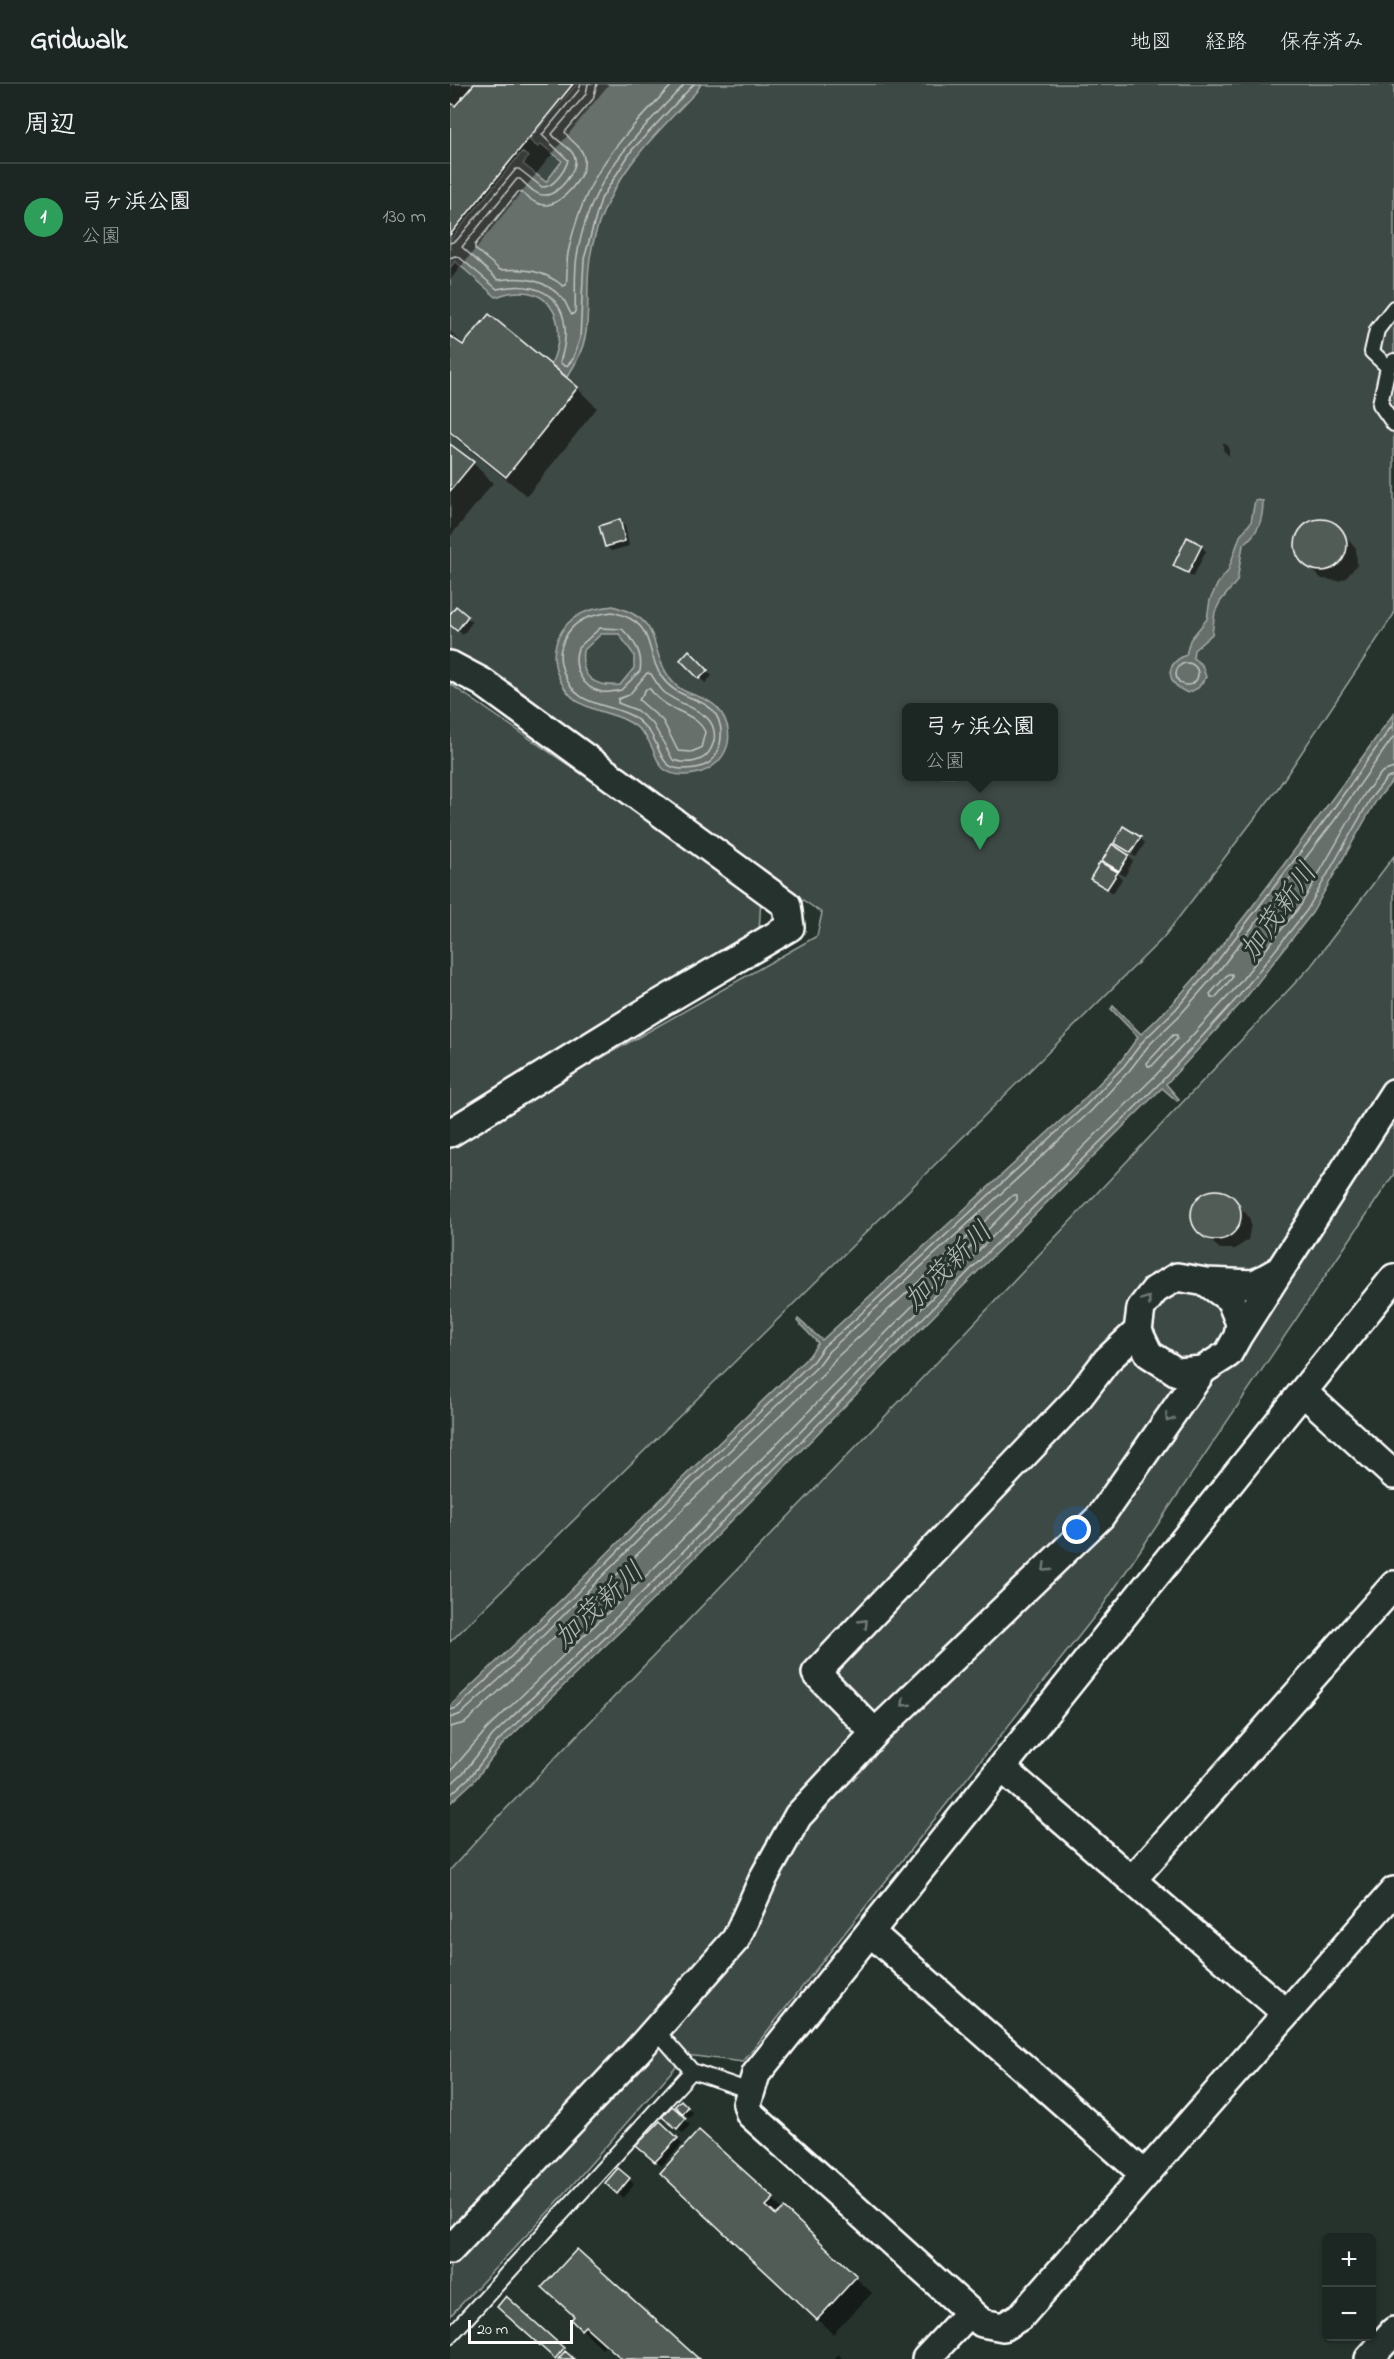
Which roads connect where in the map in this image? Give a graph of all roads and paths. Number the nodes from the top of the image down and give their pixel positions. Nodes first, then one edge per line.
1 (1394, 308) edge
2 (1391, 364) edge
3 (1394, 424) edge
4 (450, 665) edge
5 (1394, 1093) edge
6 (450, 1133) edge
7 (1280, 1270) junction
8 (1394, 1278) edge
9 (1206, 1282) junction
10 (1138, 1331) junction
11 (1238, 1336) junction
12 (1203, 1370) junction
13 (1303, 1392) junction
14 (1394, 1476) edge
15 (1394, 1585) edge
16 (875, 1733) junction
17 (1002, 1768) junction
18 (1132, 1880) junction
19 (1394, 1891) edge
20 (870, 1932) junction
21 (1286, 2013) junction
22 (656, 2030) junction
23 (692, 2071) junction
24 (750, 2091) junction
25 (1145, 2175) junction
26 (450, 2250) edge
27 (970, 2312) junction
28 (1394, 2331) edge
29 (450, 2336) edge
30 (926, 2359) edge
31 (1369, 2359) edge

1 - 2 lane
2 - 3 lane
4 - 6 street
5 - 7 street
7 - 9 street
7 - 11 street
8 - 13 street
10 -> 9 street
9 - 11 street
10 - 12 street
16 -> 10 street
11 - 12 street
12 -> 16 street
13 - 14 street
13 - 17 street
15 - 18 street
16 - 22 street
17 - 18 street
17 - 20 street
18 - 21 street
19 - 21 street
20 - 24 street
20 - 25 street
21 - 25 street
22 - 23 lane
22 - 26 street
23 - 24 lane
23 - 29 lane
24 - 27 street
25 - 27 street
27 - 30 street
28 - 31 street

